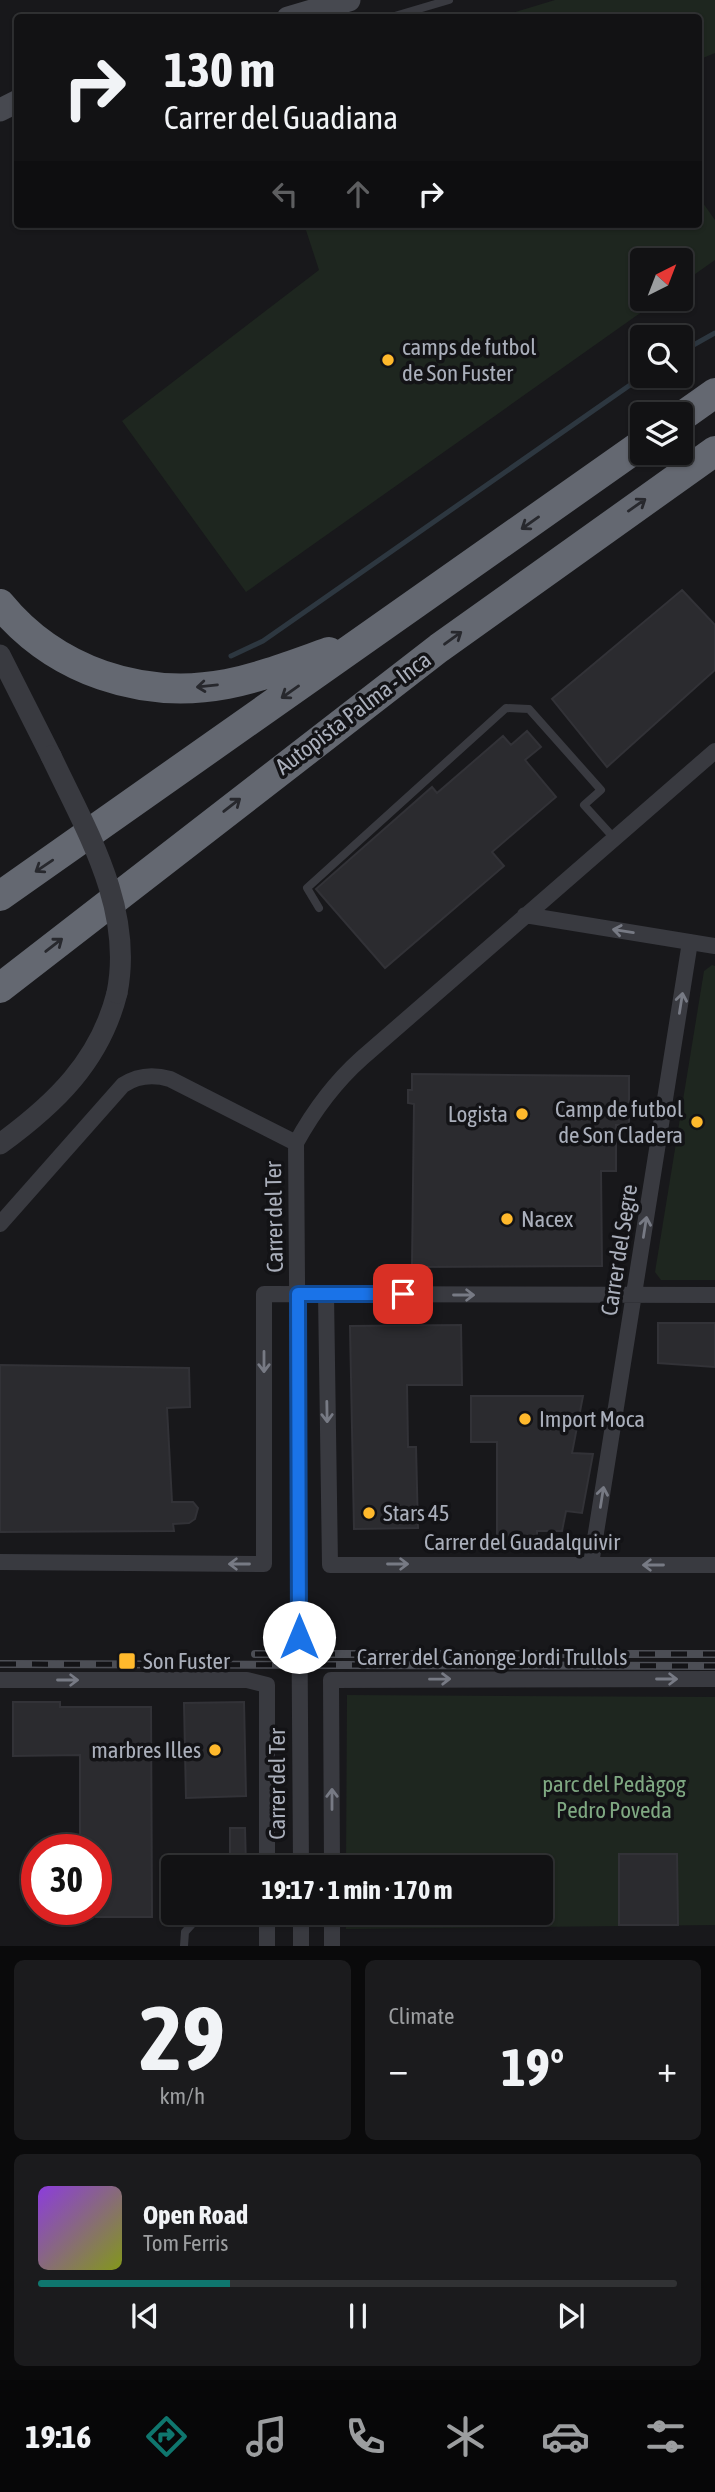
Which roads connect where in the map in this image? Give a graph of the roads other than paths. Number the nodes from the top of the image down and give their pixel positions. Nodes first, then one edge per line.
1 (349, 0) edge
2 (449, 0) edge
3 (302, 14) edge
4 (402, 14) edge
5 (715, 393) edge
6 (693, 409) edge
7 (715, 451) edge
8 (630, 452) edge
9 (0, 604) edge
10 (365, 638) junction
11 (0, 654) edge
12 (715, 751) edge
13 (614, 838) junction
14 (0, 896) edge
15 (319, 908) dead end
16 (525, 915) junction
17 (690, 942) junction
18 (715, 946) edge
19 (0, 988) edge
20 (296, 1143) junction
21 (0, 1144) edge
22 (0, 1224) edge
23 (298, 1294) junction
24 (326, 1294) junction
25 (635, 1295) junction
26 (715, 1295) edge
27 (0, 1562) edge
28 (591, 1564) junction
29 (715, 1565) edge
30 (715, 1679) edge
31 (0, 1680) edge
32 (267, 1855) edge
33 (301, 1855) edge
34 (332, 1855) edge
35 (191, 1925) edge
36 (267, 1925) edge
37 (301, 1925) edge
38 (332, 1925) edge
39 (184, 1946) edge
40 (267, 1946) edge
41 (301, 1946) edge
42 (332, 1946) edge

1 - 3 main road
2 - 4 lane
5 - 6 highway
19 -> 7 highway, Autopista Palma - Inca
8 -> 10 highway
10 -> 9 highway
10 -> 14 highway
11 - 21 street, bridge
12 - 13 street, Carrer del Ter
13 - 15 lane
13 - 16 street, Carrer del Ter
17 -> 16 street
16 - 20 street, Carrer del Ter
17 - 18 street
25 -> 17 street, Carrer del Segre
20 - 22 street
20 - 23 street, Carrer del Ter
23 - 24 street
23 -> 27 street
23 - 33 street, Carrer del Ter, bridge
24 -> 25 street
24 -> 28 street, Carrer del Guadalquivir
25 - 26 street
28 -> 25 street, Carrer del Segre
29 -> 28 street, Carrer del Guadalquivir
34 -> 30 street, Carrer del Canonge Jordi Trullols
31 -> 32 street
35 - 39 lane
36 - 40 street
37 - 41 street
38 - 42 street

